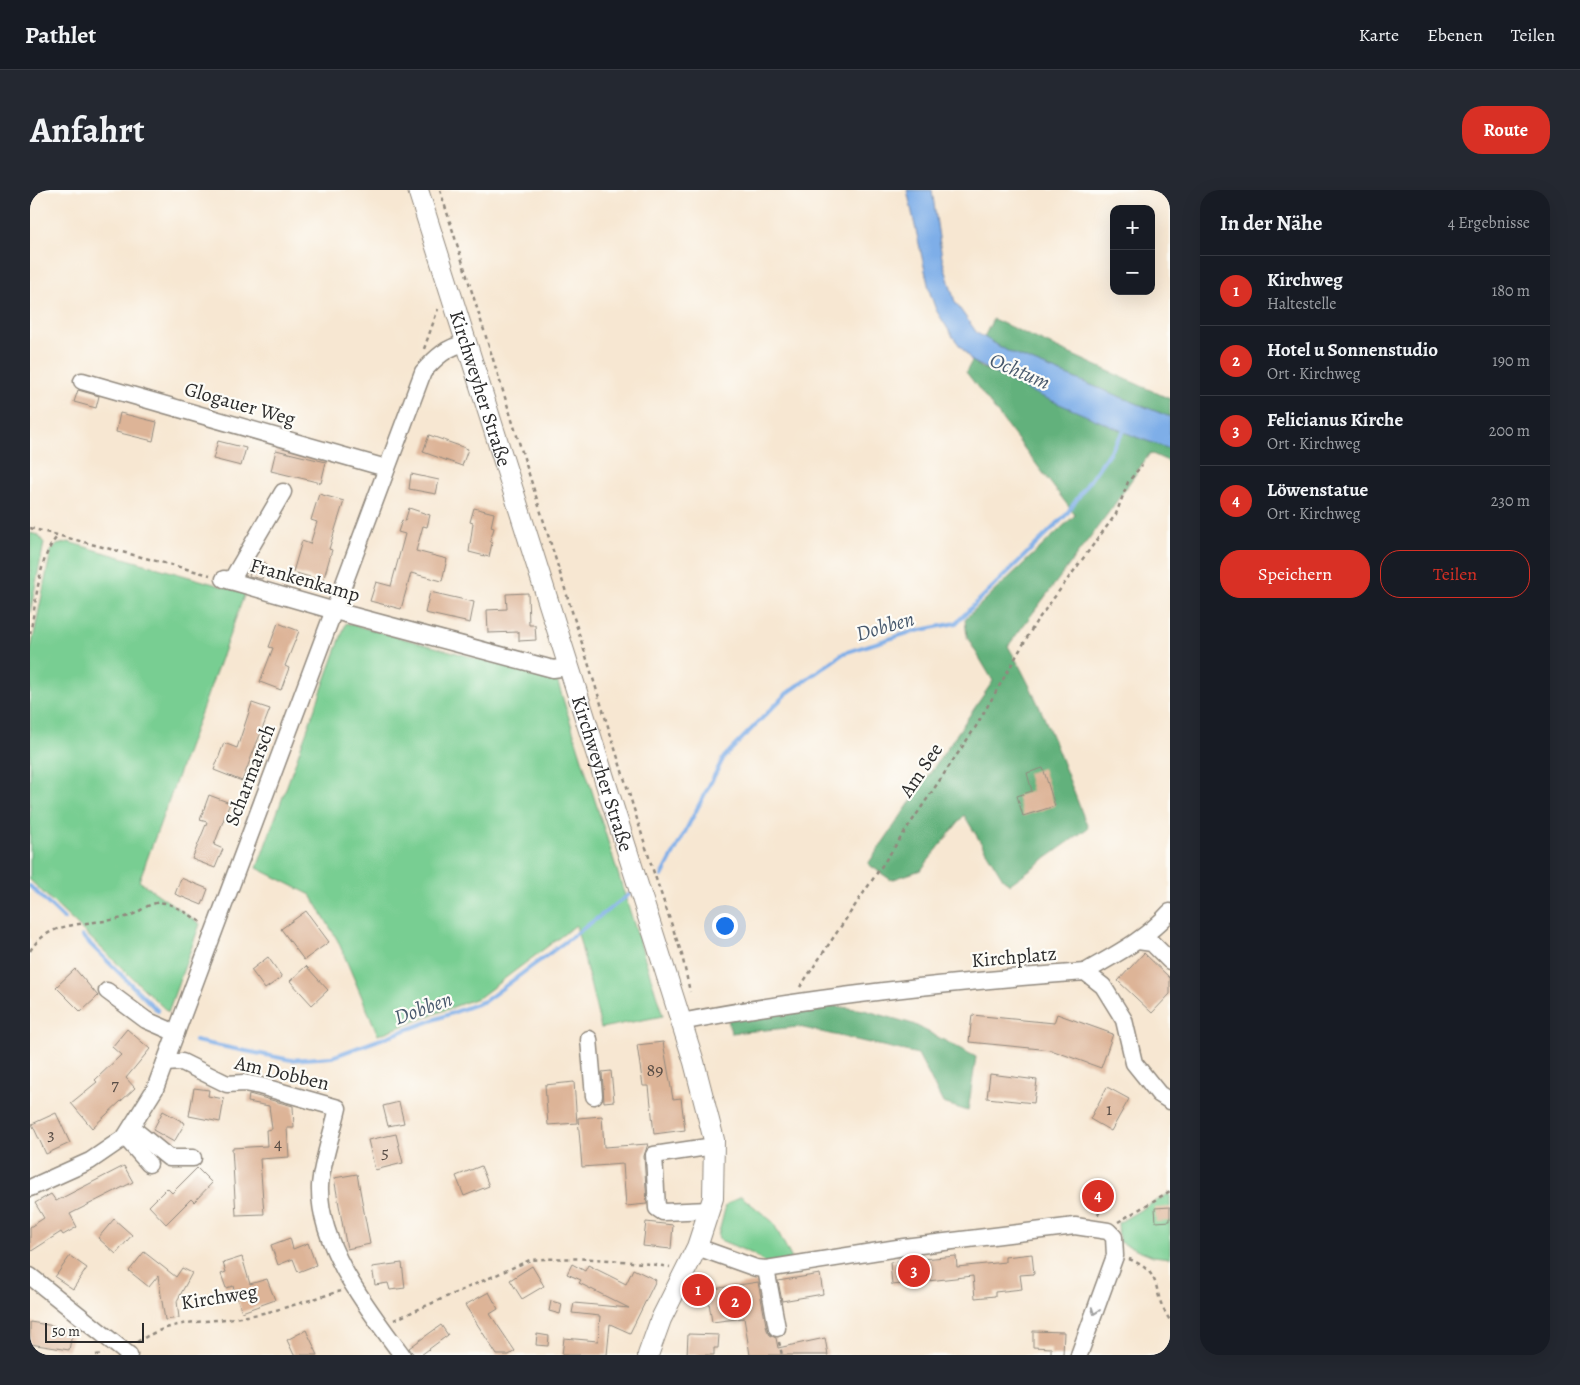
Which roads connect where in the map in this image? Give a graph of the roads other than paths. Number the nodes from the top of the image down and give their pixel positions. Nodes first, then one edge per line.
1 (418, 190) edge
2 (466, 343) junction
3 (82, 382) dead end
4 (386, 468) junction
5 (283, 492) dead end
6 (335, 611) junction
7 (568, 667) junction
8 (1170, 912) edge
9 (1138, 941) junction
10 (1170, 960) edge
11 (1085, 972) junction
12 (107, 991) dead end
13 (687, 1021) junction
14 (176, 1033) junction
15 (589, 1039) dead end
16 (165, 1063) junction
17 (594, 1096) dead end
18 (1170, 1100) edge
19 (129, 1132) junction
20 (714, 1146) junction
21 (193, 1158) dead end
22 (149, 1164) dead end
23 (30, 1188) edge
24 (710, 1210) junction
25 (697, 1247) junction
26 (766, 1269) junction
27 (30, 1276) edge
28 (777, 1328) dead end
29 (127, 1353) edge
30 (402, 1355) edge
31 (648, 1355) edge
32 (1079, 1355) edge

1 - 2 main road, Kirchweyher Straße
2 - 4 street, Scharmarsch
2 - 7 main road, Kirchweyher Straße
3 - 4 street, Glogauer Weg
4 - 6 street, Scharmarsch
5 - 6 street, Frankenkamp
6 - 7 street, Frankenkamp
6 - 14 street, Scharmarsch
7 - 13 main road, Kirchweyher Straße
8 - 9 street
9 - 10 street
9 - 11 street
11 - 13 street, Kirchplatz
11 - 18 street, Kirchplatz
12 - 14 street
13 - 20 main road, Kirchweyher Straße
14 - 16 street, Scharmarsch
15 - 17 street
16 - 19 street, Scharmarsch
16 - 30 street, Am Dobben
19 - 21 street
19 - 22 street
19 - 23 street, Scharmarsch
20 - 24 main road, Kirchweyher Straße
20 - 24 street
24 - 25 main road, Kirchweyher Straße
25 - 26 street
25 - 31 main road, Kirchweyher Straße
26 - 28 street
26 -> 32 street
27 - 29 street

